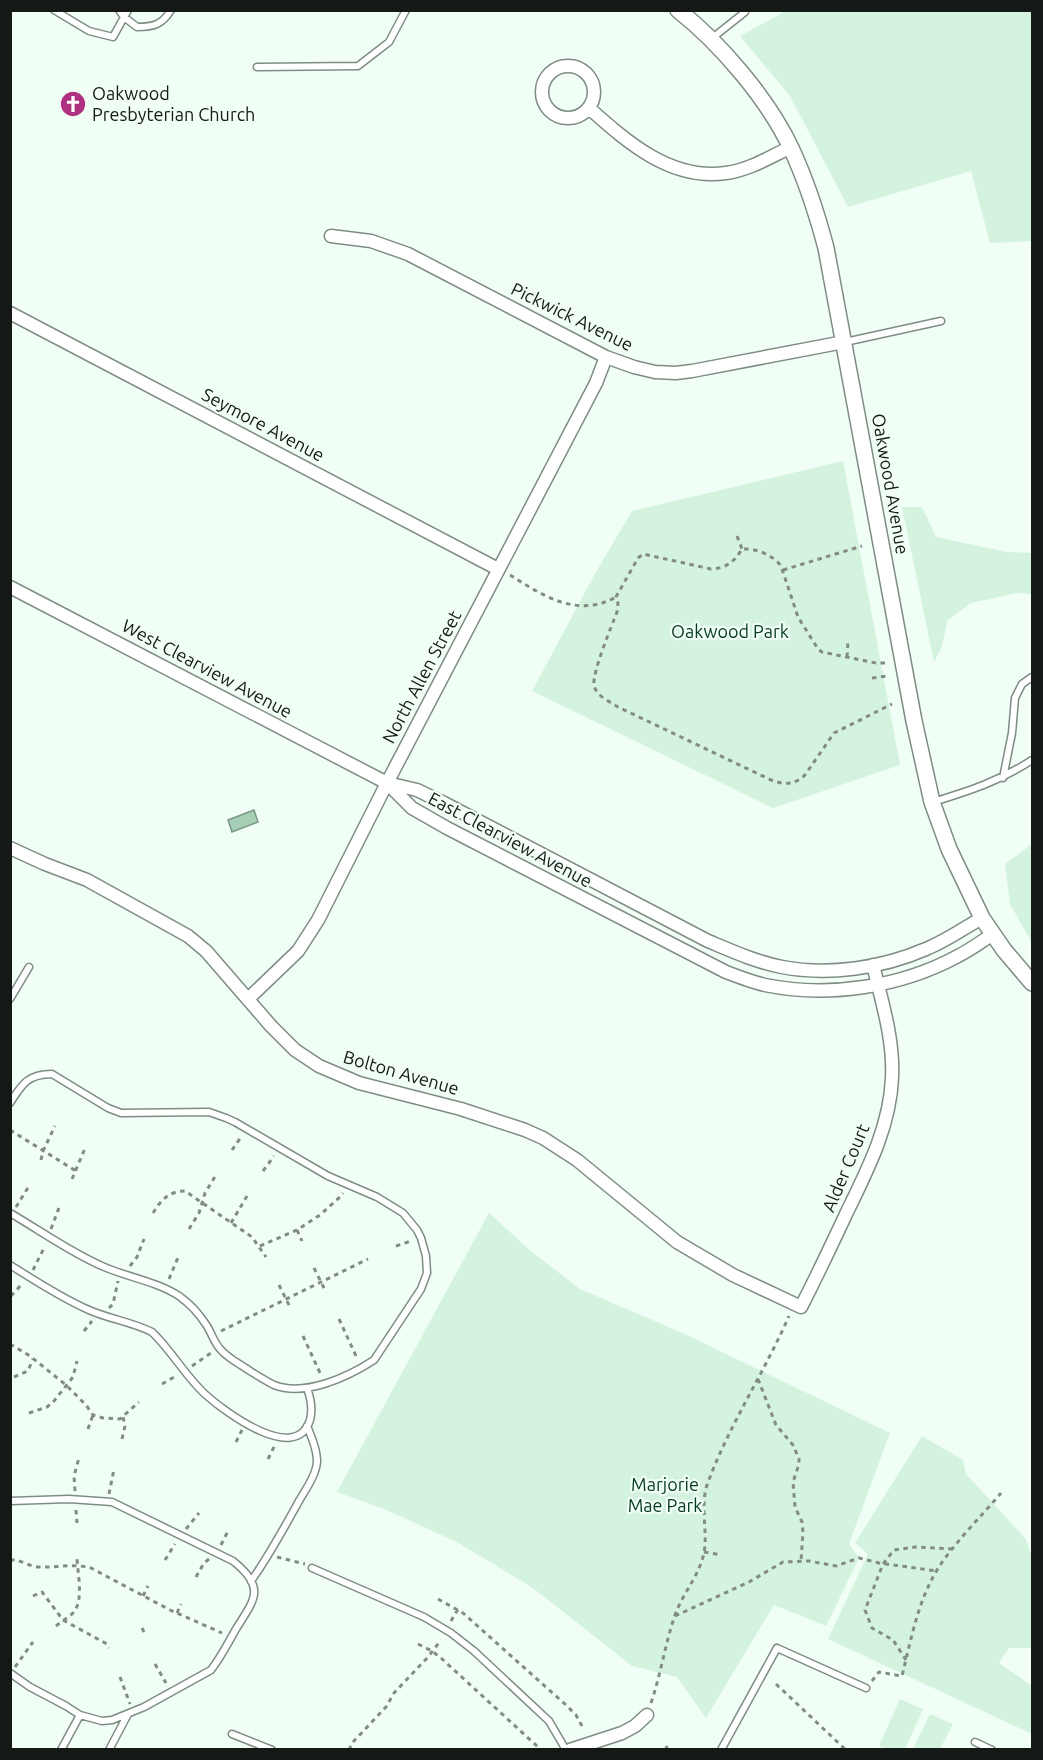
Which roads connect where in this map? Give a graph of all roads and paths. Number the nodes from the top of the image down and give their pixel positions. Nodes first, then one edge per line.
1 (54, 10) edge
2 (119, 10) edge
3 (128, 10) edge
4 (171, 10) edge
5 (406, 10) edge
6 (678, 10) edge
7 (745, 12) edge
8 (124, 17) junction
9 (711, 39) junction
10 (257, 67) dead end
11 (589, 108) junction
12 (791, 147) junction
13 (331, 236) dead end
14 (10, 313) edge
15 (941, 321) dead end
16 (844, 342) junction
17 (606, 357) junction
18 (737, 536) dead end
19 (862, 546) dead end
20 (742, 549) junction
21 (783, 570) junction
22 (504, 572) junction
23 (10, 587) edge
24 (616, 597) junction
25 (848, 641) dead end
26 (847, 657) junction
27 (885, 663) dead end
28 (887, 676) dead end
29 (1032, 677) edge
30 (872, 678) dead end
31 (892, 704) dead end
32 (1032, 760) edge
33 (1003, 778) junction
34 (387, 783) junction
35 (932, 802) junction
36 (10, 848) edge
37 (578, 873) junction
38 (569, 891) junction
39 (982, 918) junction
40 (993, 934) junction
41 (722, 947) junction
42 (873, 965) junction
43 (713, 966) junction
44 (29, 967) dead end
45 (1032, 982) edge
46 (878, 984) junction
47 (249, 998) junction
48 (10, 999) edge
49 (10, 1103) edge
50 (55, 1126) dead end
51 (247, 1129) junction
52 (10, 1130) edge
53 (87, 1146) dead end
54 (279, 1148) junction
55 (232, 1150) dead end
56 (43, 1151) junction
57 (41, 1160) dead end
58 (76, 1171) junction
59 (263, 1172) dead end
60 (216, 1175) dead end
61 (72, 1179) dead end
62 (347, 1184) junction
63 (29, 1186) dead end
64 (247, 1196) dead end
65 (201, 1202) junction
66 (60, 1205) dead end
67 (153, 1213) dead end
68 (11, 1214) edge
69 (231, 1223) junction
70 (189, 1229) dead end
71 (297, 1230) junction
72 (50, 1236) junction
73 (421, 1238) junction
74 (144, 1239) dead end
75 (302, 1241) dead end
76 (260, 1246) junction
77 (396, 1246) dead end
78 (179, 1255) dead end
79 (266, 1257) dead end
80 (368, 1259) dead end
81 (10, 1265) edge
82 (314, 1268) dead end
83 (124, 1275) junction
84 (29, 1277) junction
85 (321, 1282) junction
86 (279, 1285) dead end
87 (165, 1289) junction
88 (326, 1292) dead end
89 (11, 1296) edge
90 (286, 1299) junction
91 (291, 1308) dead end
92 (796, 1309) junction
93 (101, 1314) junction
94 (339, 1319) dead end
95 (84, 1331) dead end
96 (303, 1336) dead end
97 (10, 1344) edge
98 (217, 1344) junction
99 (33, 1359) junction
100 (77, 1361) dead end
101 (362, 1367) junction
102 (184, 1371) junction
103 (14, 1377) dead end
104 (758, 1379) junction
105 (325, 1383) junction
106 (162, 1384) dead end
107 (66, 1385) junction
108 (307, 1388) junction
109 (139, 1402) dead end
110 (29, 1413) dead end
111 (93, 1414) junction
112 (123, 1417) junction
113 (307, 1426) junction
114 (88, 1429) dead end
115 (279, 1437) junction
116 (122, 1440) dead end
117 (268, 1459) dead end
118 (114, 1469) dead end
119 (1001, 1493) dead end
120 (10, 1501) edge
121 (107, 1501) junction
122 (953, 1549) junction
123 (704, 1552) junction
124 (268, 1555) junction
125 (721, 1555) dead end
126 (77, 1556) dead end
127 (10, 1560) edge
128 (801, 1561) junction
129 (883, 1564) junction
130 (77, 1565) junction
131 (312, 1568) joint
132 (937, 1571) junction
133 (250, 1581) junction
134 (148, 1586) dead end
135 (33, 1596) dead end
136 (143, 1596) junction
137 (438, 1599) dead end
138 (182, 1604) dead end
139 (458, 1610) junction
140 (177, 1613) junction
141 (675, 1616) junction
142 (63, 1620) junction
143 (451, 1621) dead end
144 (56, 1626) dead end
145 (142, 1628) dead end
146 (145, 1634) dead end
147 (232, 1637) junction
148 (441, 1640) dead end
149 (33, 1642) dead end
150 (418, 1644) dead end
151 (109, 1648) dead end
152 (432, 1651) junction
153 (906, 1660) junction
154 (155, 1664) dead end
155 (10, 1673) edge
156 (120, 1677) dead end
157 (776, 1684) dead end
158 (866, 1688) joint
159 (169, 1692) junction
160 (130, 1713) junction
161 (80, 1715) junction
162 (647, 1715) joint
163 (582, 1726) dead end
164 (232, 1734) dead end
165 (975, 1742) dead end
166 (538, 1747) dead end
167 (61, 1749) edge
168 (109, 1749) edge
169 (272, 1749) edge
170 (350, 1749) edge
171 (568, 1749) edge
172 (721, 1749) edge
173 (846, 1749) edge
174 (992, 1749) edge

1 - 8 lane
2 - 8 lane
3 - 8 lane
4 - 8 lane
5 - 10 lane
6 - 9 street, Oakwood Avenue
7 - 9 lane
9 - 12 street, Oakwood Avenue
11 - 11 street
11 - 12 street
12 - 16 street, Oakwood Avenue
13 - 17 street, Pickwick Avenue
14 - 22 street, Seymore Avenue
15 - 16 lane
16 - 17 street, Pickwick Avenue
16 - 35 street, Oakwood Avenue
17 - 22 street, North Allen Street
18 - 20 path
19 - 21 path
20 - 21 path
20 - 24 path
21 - 26 path
22 - 24 path
22 - 34 street, North Allen Street
23 - 34 street, West Clearview Avenue
24 - 31 path
25 - 26 path
26 - 27 path
28 - 30 path
29 - 33 lane
32 - 33 lane
33 - 35 lane
34 - 37 street, East Clearview Avenue
34 - 38 street, East Clearview Avenue
34 - 47 street, North Allen Street
35 - 39 street, Oakwood Avenue
36 - 47 street, Bolton Avenue
37 - 38 lane
37 - 41 street, East Clearview Avenue
38 - 43 street, East Clearview Avenue
39 - 40 street, Oakwood Avenue
39 - 42 street, East Clearview Avenue
40 - 45 street, Oakwood Avenue
40 - 46 street, East Clearview Avenue
41 - 42 street, East Clearview Avenue
41 - 43 lane
42 - 46 street, Alder Court
43 - 46 street, East Clearview Avenue
44 - 48 lane
46 - 92 street, Alder Court
47 - 92 street, Bolton Avenue
49 - 51 lane
50 - 56 path
51 - 54 lane
51 - 55 path
52 - 56 path
53 - 58 path
54 - 59 path
54 - 62 lane
56 - 57 path
56 - 58 path
58 - 61 path
60 - 65 path
62 - 71 path
62 - 73 lane
63 - 68 path
64 - 69 path
65 - 67 path
65 - 69 path
65 - 70 path
66 - 72 path
68 - 72 lane
69 - 76 path
71 - 75 path
71 - 76 path
72 - 83 lane
72 - 84 path
73 - 77 path
73 - 101 lane
74 - 83 path
76 - 79 path
78 - 87 path
80 - 85 path
81 - 84 lane
82 - 85 path
83 - 87 lane
83 - 93 path
84 - 89 path
84 - 93 lane
85 - 88 path
85 - 90 path
86 - 90 path
87 - 98 lane
90 - 91 path
90 - 98 path
92 - 104 path
93 - 95 path
93 - 102 lane
94 - 101 path
96 - 105 path
97 - 99 path
98 - 102 path
98 - 108 lane
99 - 103 path
99 - 107 path
100 - 107 path
101 - 105 lane
102 - 106 path
102 - 115 lane
104 - 123 path
104 - 128 path
105 - 108 lane
107 - 110 path
107 - 111 path
108 - 113 lane
109 - 112 path
111 - 112 path
111 - 114 path
112 - 116 path
113 - 115 lane
113 - 124 lane
115 - 117 path
118 - 121 path
119 - 122 path
120 - 121 lane
121 - 133 lane
122 - 129 path
122 - 132 path
123 - 125 path
123 - 141 path
124 - 131 path
124 - 133 lane
126 - 130 path
127 - 130 path
128 - 129 path
128 - 141 path
129 - 132 path
129 - 153 path
130 - 136 path
130 - 142 path
131 - 171 lane
132 - 153 path
133 - 147 lane
134 - 136 path
135 - 142 path
136 - 140 path
137 - 139 path
138 - 140 path
139 - 143 path
139 - 163 path
140 - 147 path
141 - 162 path
142 - 144 path
142 - 151 path
145 - 146 path
147 - 159 lane
148 - 152 path
149 - 155 path
150 - 152 path
152 - 166 path
152 - 170 path
153 - 158 path
154 - 159 path
155 - 161 lane
156 - 160 path
157 - 173 path
158 - 172 lane
159 - 160 lane
160 - 161 lane
160 - 168 lane
161 - 167 lane
162 - 171 street
164 - 169 lane
165 - 174 lane

